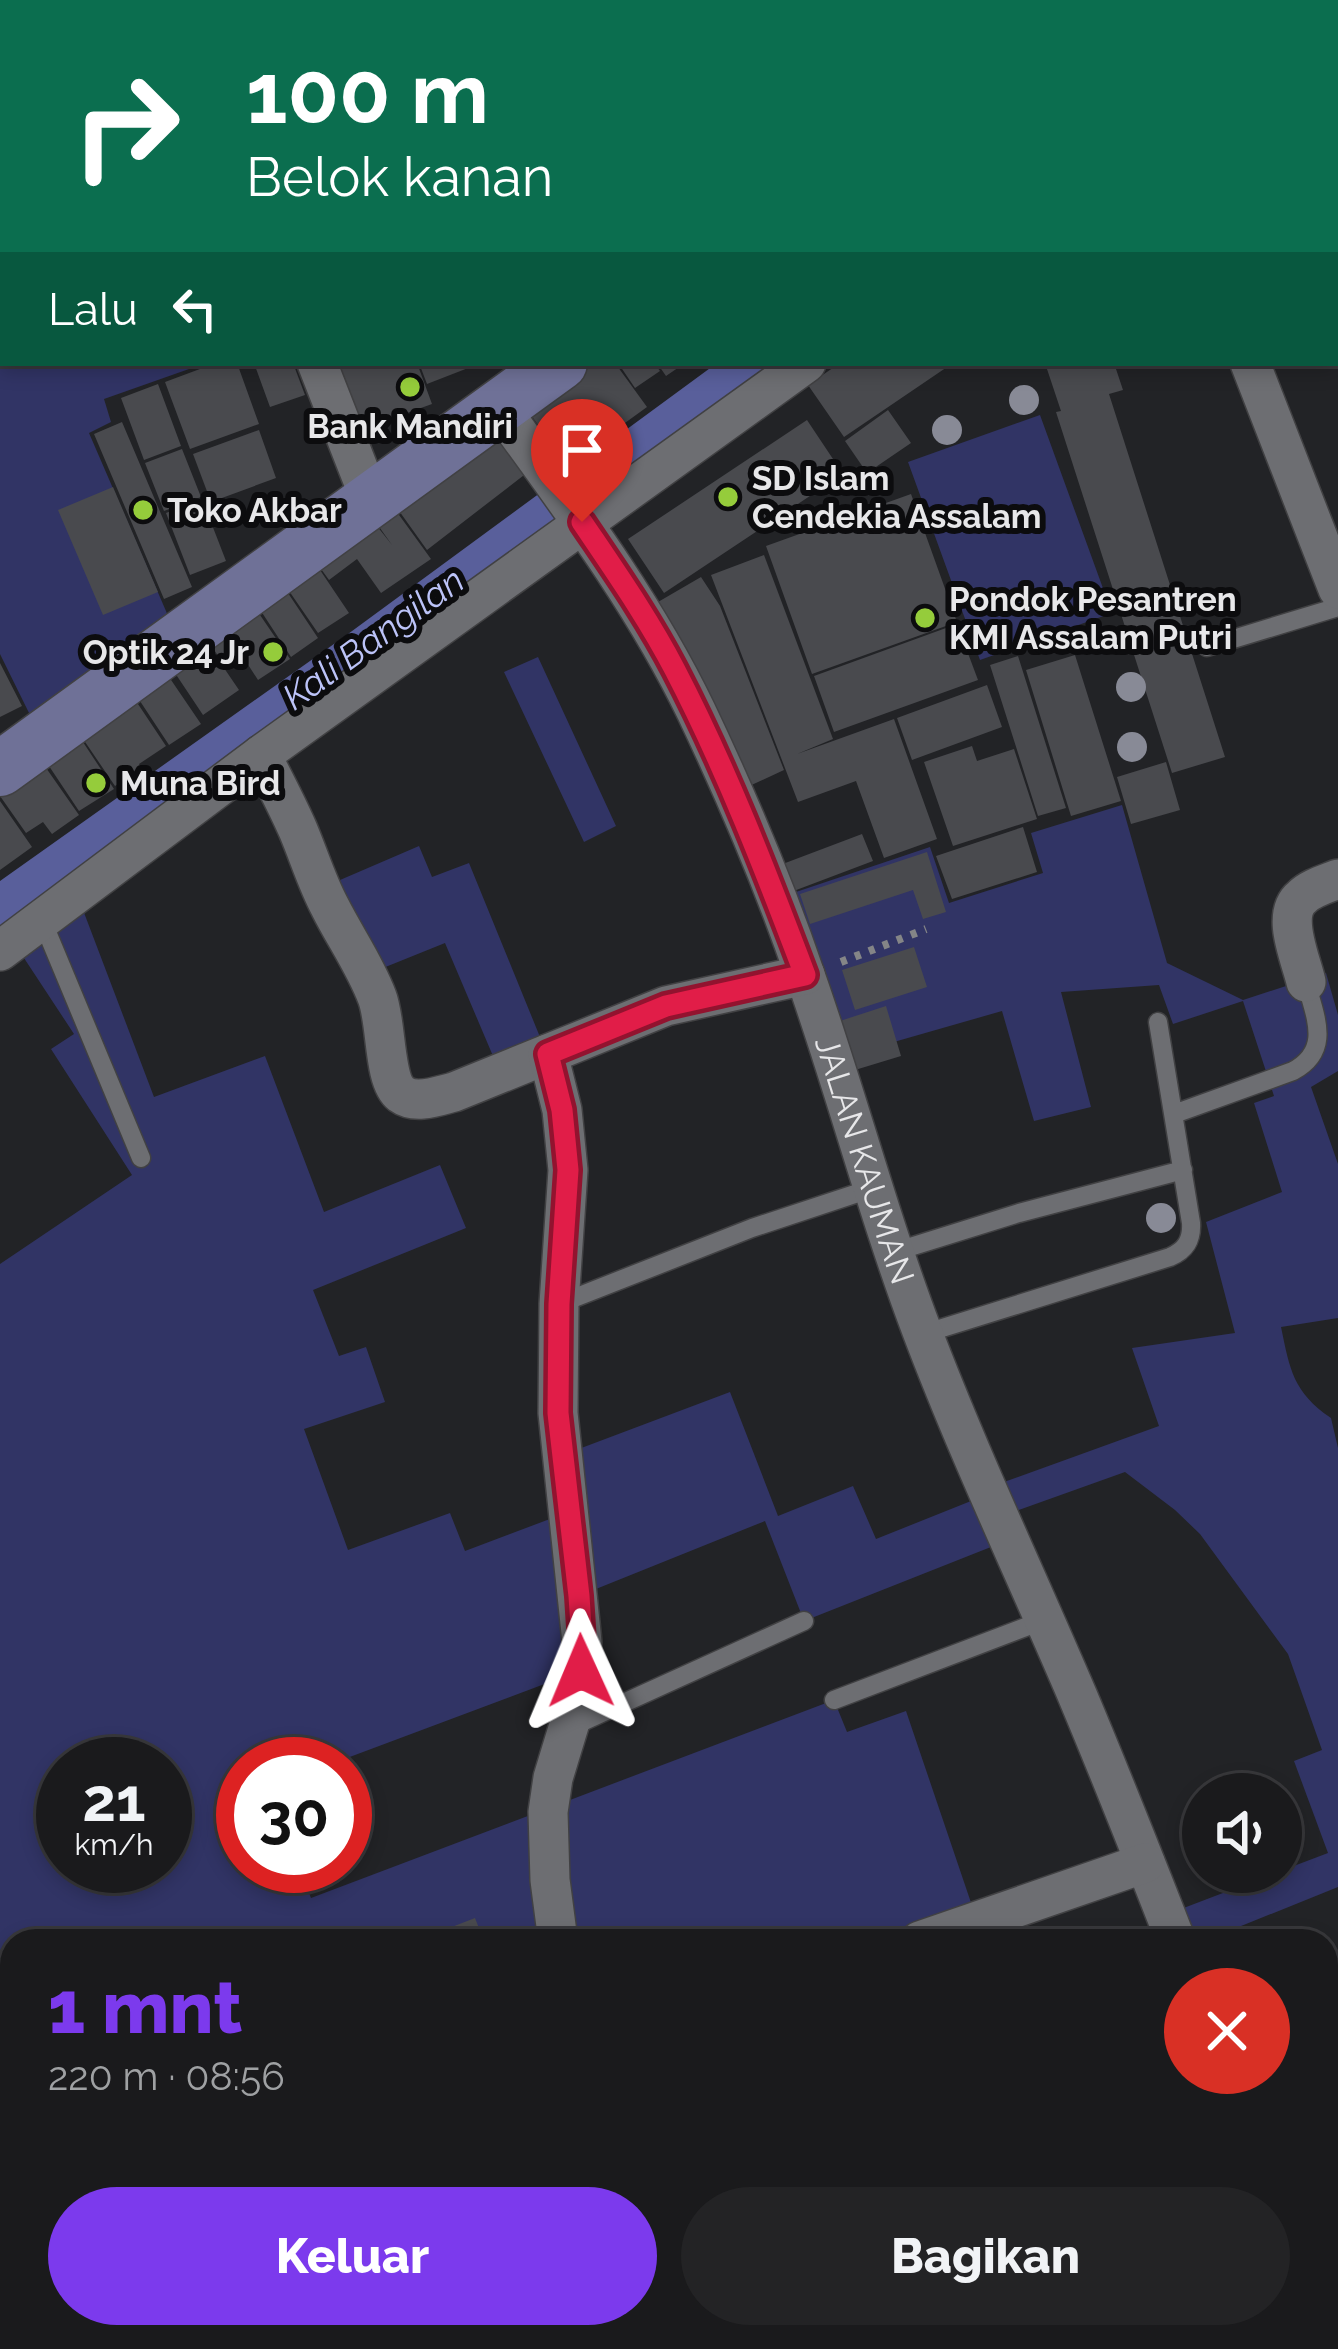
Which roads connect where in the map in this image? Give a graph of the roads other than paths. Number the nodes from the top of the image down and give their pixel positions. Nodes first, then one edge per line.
1 (318, 366) edge
2 (556, 366) edge
3 (802, 366) edge
4 (1251, 366) edge
5 (499, 407) junction
6 (371, 501) junction
7 (578, 517) junction
8 (1338, 589) edge
9 (1338, 607) edge
10 (1207, 646) dead end
11 (262, 755) junction
12 (0, 769) edge
13 (1338, 879) edge
14 (42, 920) junction
15 (0, 952) edge
16 (805, 975) junction
17 (1306, 982) joint
18 (1158, 1022) dead end
19 (548, 1054) junction
20 (1174, 1114) junction
21 (140, 1158) dead end
22 (1183, 1171) junction
23 (873, 1188) junction
24 (894, 1252) junction
25 (559, 1304) junction
26 (923, 1334) junction
27 (1044, 1620) junction
28 (804, 1621) dead end
29 (834, 1700) dead end
30 (567, 1729) junction
31 (1145, 1863) junction
32 (556, 1929) edge
33 (955, 1929) edge
34 (1171, 1929) edge

1 - 6 street
2 - 5 main road
3 - 7 street
4 - 8 street
5 - 6 main road
5 - 7 street, JALAN KAUMAN
6 - 12 main road
7 - 11 street
7 - 16 street, JALAN KAUMAN
9 - 10 lane
11 - 14 street
11 - 19 street
13 - 17 street
14 - 15 street
14 - 21 lane
16 - 19 street
16 - 23 street, JALAN KAUMAN
17 - 20 lane
18 - 20 lane
19 - 25 street
20 - 22 lane
22 - 24 lane
22 - 26 lane
23 - 24 street, JALAN KAUMAN
23 - 25 lane
24 - 26 street, JALAN KAUMAN
25 - 30 street
26 - 27 street, JALAN KAUMAN
27 - 29 lane
27 - 31 street, JALAN KAUMAN
28 - 30 lane
30 - 32 street
31 - 33 street
31 - 34 street, JALAN KAUMAN

